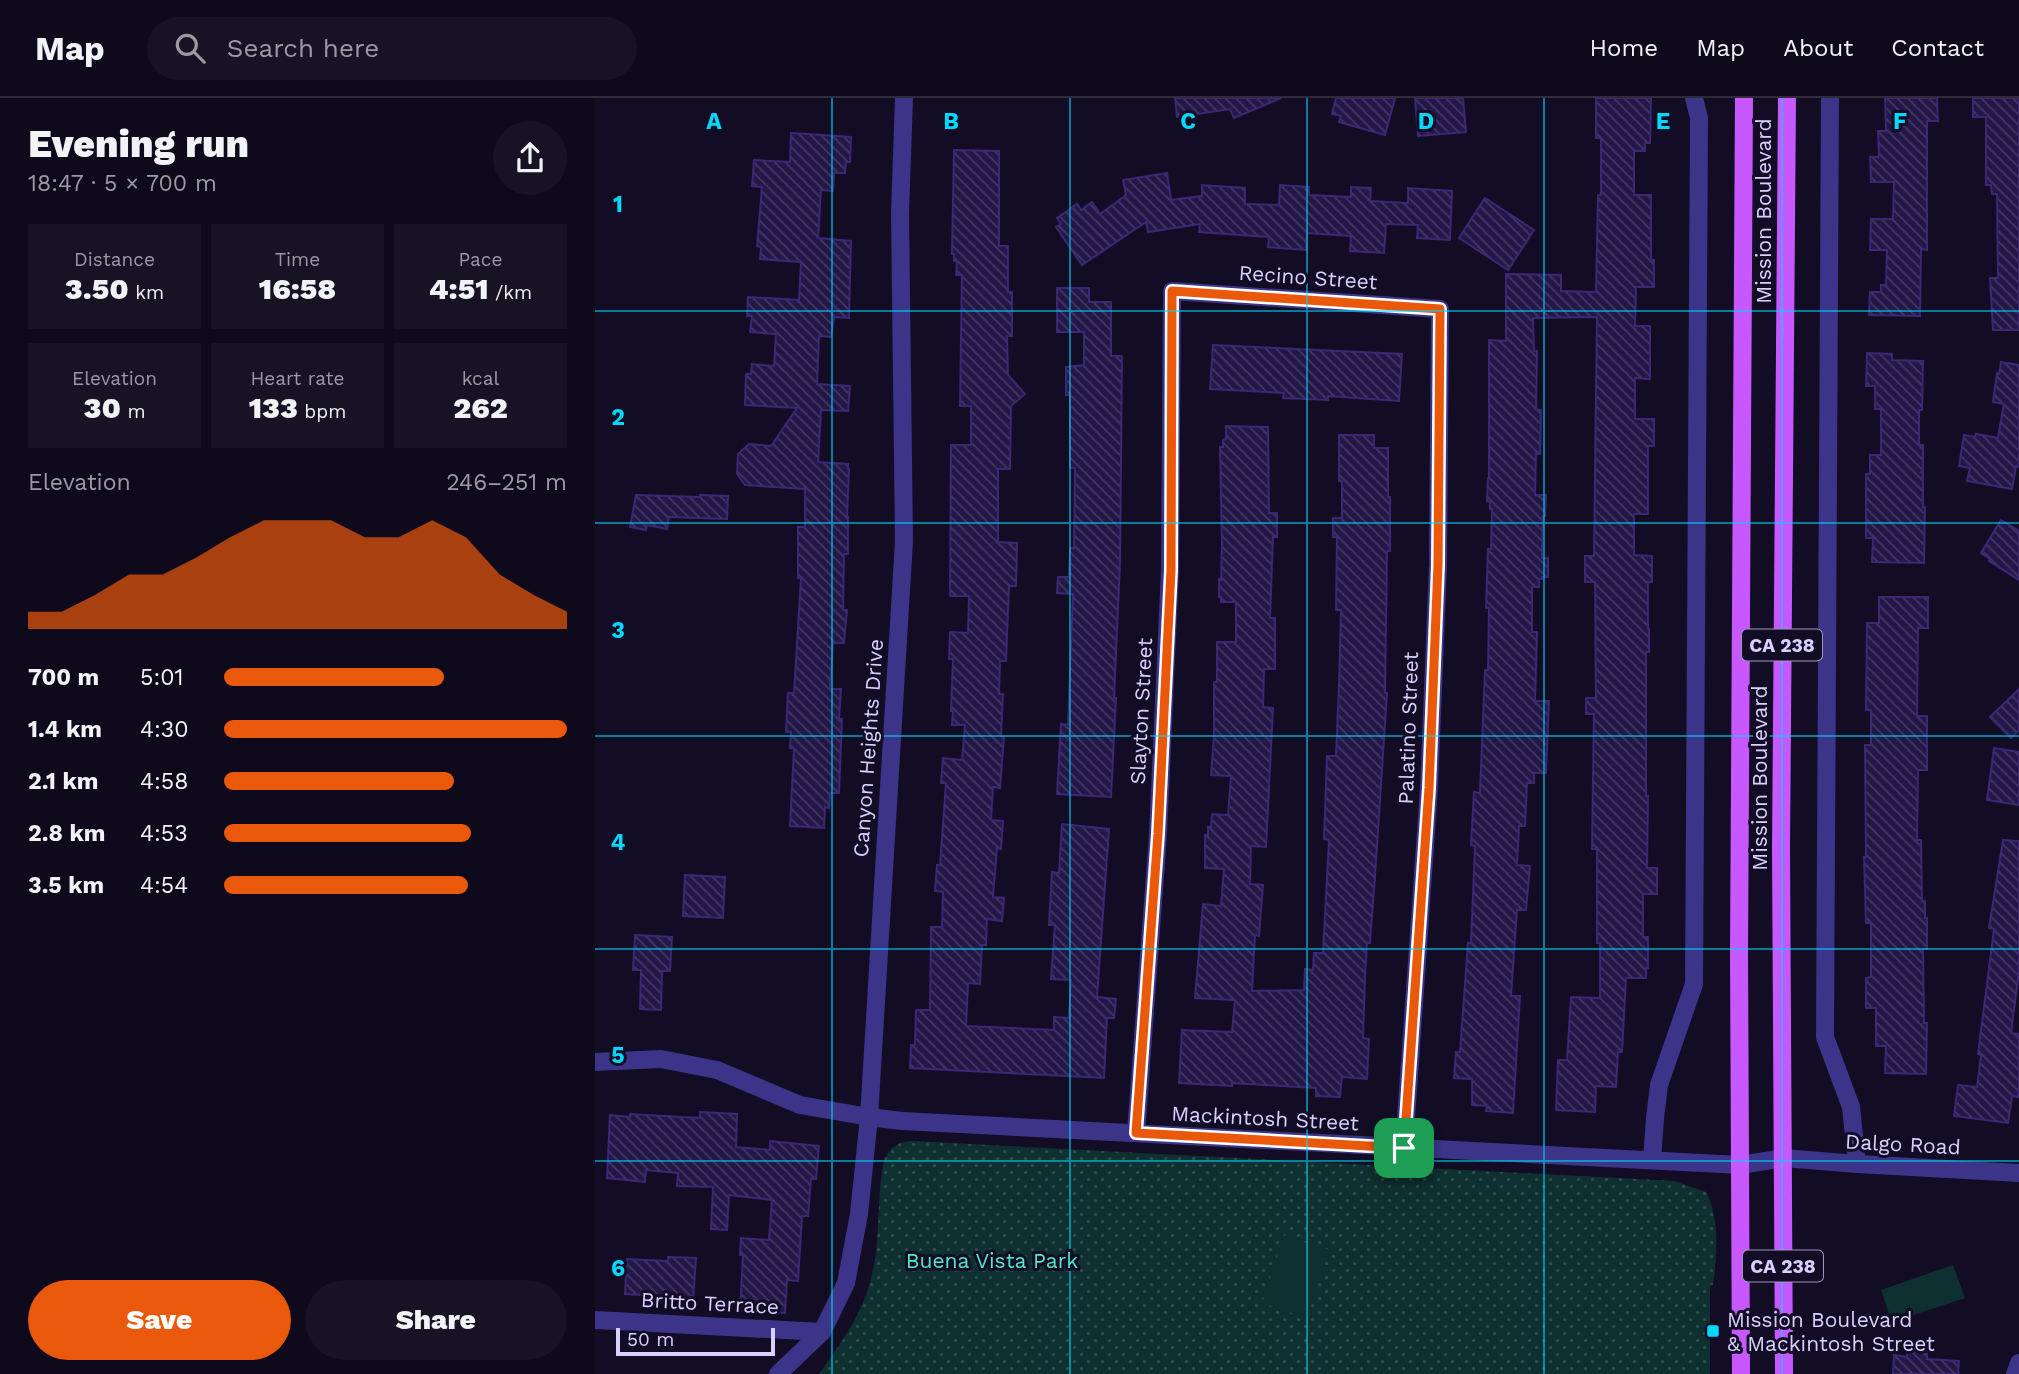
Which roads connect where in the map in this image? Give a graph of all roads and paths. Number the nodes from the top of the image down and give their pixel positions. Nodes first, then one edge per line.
1 (904, 98) edge
2 (1694, 98) edge
3 (1744, 98) edge
4 (1787, 98) edge
5 (1830, 98) edge
6 (1172, 291) joint
7 (1440, 309) joint
8 (595, 1062) edge
9 (869, 1117) junction
10 (1136, 1133) junction
11 (1404, 1148) junction
12 (1784, 1158) junction
13 (1652, 1160) junction
14 (1857, 1164) junction
15 (1740, 1165) junction
16 (2019, 1173) edge
17 (595, 1320) edge
18 (823, 1332) junction
19 (2019, 1363) edge
20 (778, 1374) edge
21 (1741, 1374) edge
22 (1784, 1374) edge
23 (2015, 1374) edge

1 - 9 street, Canyon Heights Drive
2 - 13 street
3 - 15 main road, Mission Boulevard / CA 238
4 - 12 main road, Mission Boulevard / CA 238
5 - 14 street
6 - 7 street, Recino Street
6 - 10 street, Slayton Street
7 - 11 street, Palatino Street
8 - 9 street, Mackintosh Street
9 - 10 street, Mackintosh Street
9 - 18 street, Canyon Heights Drive
10 - 11 street, Mackintosh Street
11 - 13 street, Mackintosh Street
12 - 14 street, Dalgo Road
12 - 15 street, Mackintosh Street
12 - 22 main road, Mission Boulevard / CA 238
13 - 15 street, Mackintosh Street
14 - 16 street, Dalgo Road
15 - 21 main road, Mission Boulevard / CA 238
17 - 18 street, Britto Terrace
18 - 20 street, Canyon Heights Drive
19 - 23 street

